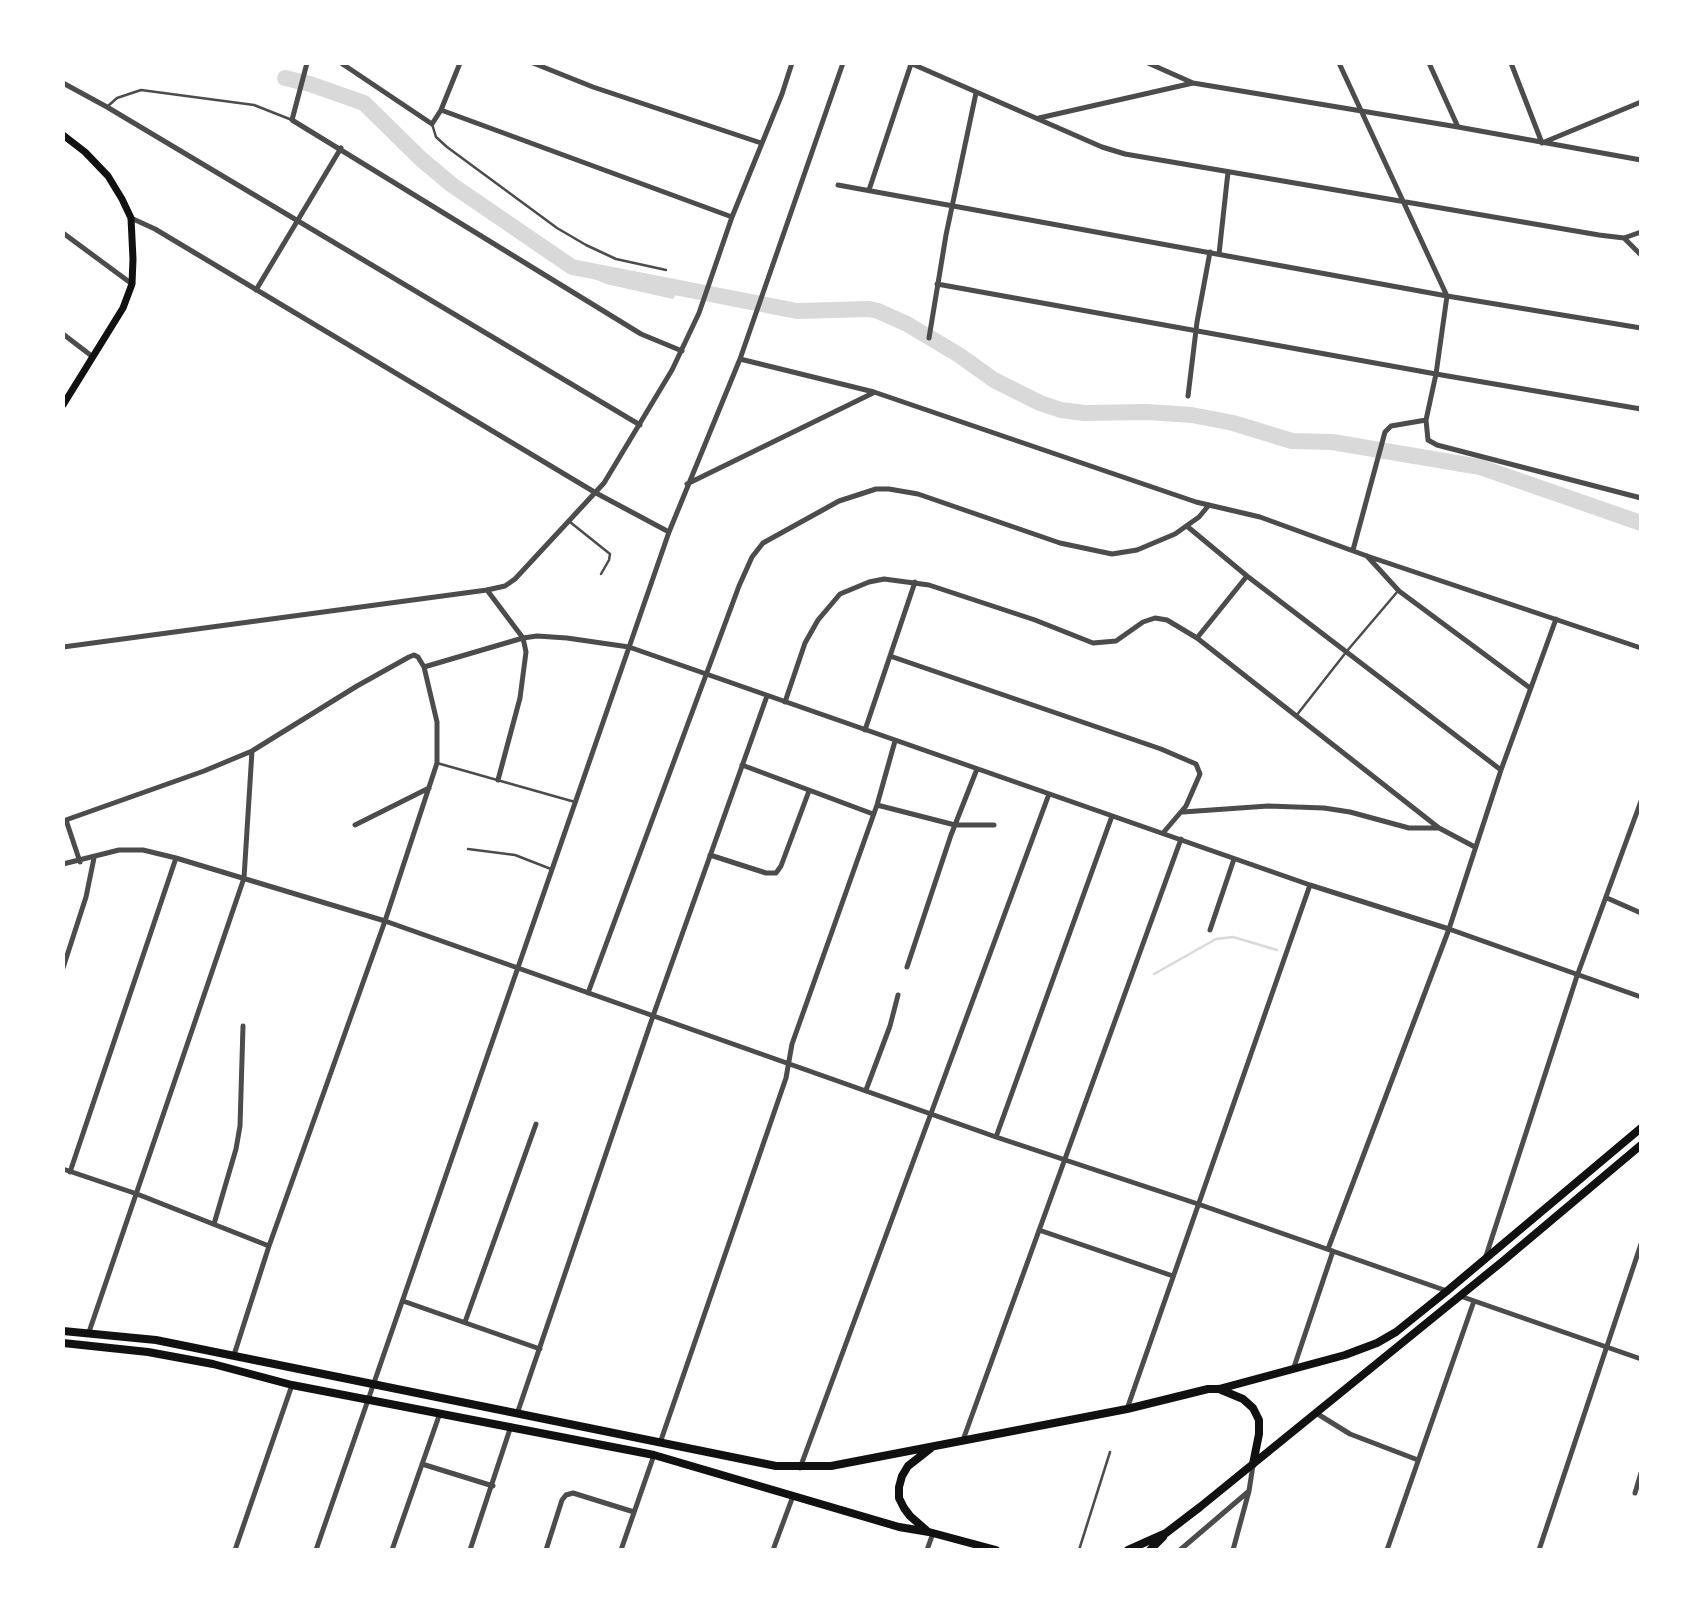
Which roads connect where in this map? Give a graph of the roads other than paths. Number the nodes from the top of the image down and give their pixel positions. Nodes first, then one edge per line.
1 (307, 63) edge
2 (341, 63) edge
3 (460, 63) edge
4 (533, 63) edge
5 (792, 63) edge
6 (843, 63) edge
7 (911, 63) edge
8 (1148, 63) edge
9 (1339, 63) edge
10 (1429, 63) edge
11 (1511, 63) edge
12 (63, 83) edge
13 (1193, 83) junction
14 (976, 93) junction
15 (1641, 102) edge
16 (107, 107) junction
17 (441, 110) junction
18 (1360, 110) junction
19 (1038, 119) junction
20 (292, 120) junction
21 (432, 124) junction
22 (1458, 127) junction
23 (63, 135) edge
24 (761, 143) junction
25 (1542, 144) junction
26 (341, 148) junction
27 (1641, 160) edge
28 (1228, 172) junction
29 (838, 185) dead end
30 (869, 190) junction
31 (1403, 202) junction
32 (952, 205) junction
33 (732, 217) junction
34 (131, 218) junction
35 (297, 222) junction
36 (1641, 232) edge
37 (63, 233) edge
38 (1624, 238) junction
39 (1210, 252) junction
40 (1219, 254) junction
41 (1641, 255) edge
42 (666, 270) dead end
43 (132, 284) junction
44 (937, 284) junction
45 (257, 290) junction
46 (1447, 296) junction
47 (1641, 328) edge
48 (1195, 331) junction
49 (63, 334) edge
50 (929, 338) dead end
51 (682, 351) junction
52 (93, 356) junction
53 (740, 359) junction
54 (1436, 374) junction
55 (874, 393) junction
56 (1188, 396) dead end
57 (63, 405) edge
58 (1641, 409) edge
59 (1426, 420) junction
60 (640, 425) junction
61 (687, 484) junction
62 (596, 492) junction
63 (1641, 498) edge
64 (1209, 505) junction
65 (570, 522) junction
66 (1188, 527) junction
67 (669, 532) junction
68 (1353, 550) junction
69 (1367, 556) junction
70 (601, 574) dead end
71 (1247, 576) junction
72 (915, 583) junction
73 (487, 590) junction
74 (1399, 591) junction
75 (1556, 619) junction
76 (523, 638) junction
77 (1197, 638) junction
78 (63, 647) edge
79 (629, 648) junction
80 (1641, 648) edge
81 (1347, 651) junction
82 (890, 656) junction
83 (424, 667) junction
84 (705, 675) junction
85 (1530, 688) junction
86 (767, 696) junction
87 (785, 702) junction
88 (1296, 716) junction
89 (865, 730) junction
90 (895, 741) junction
91 (251, 751) junction
92 (436, 763) junction
93 (742, 765) junction
94 (977, 769) junction
95 (1501, 769) junction
96 (498, 780) junction
97 (429, 788) junction
98 (809, 791) junction
99 (1049, 794) junction
100 (575, 802) junction
101 (1641, 802) edge
102 (877, 804) junction
103 (1183, 812) junction
104 (873, 814) junction
105 (1112, 816) junction
106 (65, 820) edge
107 (355, 825) dead end
108 (955, 825) junction
109 (994, 825) dead end
110 (1439, 828) junction
111 (1163, 833) junction
112 (1181, 839) junction
113 (1475, 847) junction
114 (468, 849) dead end
115 (710, 855) junction
116 (94, 858) junction
117 (176, 858) junction
118 (1234, 859) junction
119 (80, 862) junction
120 (63, 864) edge
121 (551, 869) junction
122 (244, 878) junction
123 (1310, 885) junction
124 (1607, 898) junction
125 (1641, 913) edge
126 (385, 921) junction
127 (1449, 929) junction
128 (1210, 930) dead end
129 (907, 967) dead end
130 (63, 968) edge
131 (517, 968) junction
132 (1577, 976) junction
133 (588, 993) junction
134 (898, 995) dead end
135 (1641, 997) edge
136 (653, 1016) junction
137 (243, 1026) dead end
138 (789, 1063) junction
139 (866, 1090) junction
140 (930, 1112) junction
141 (536, 1124) dead end
142 (1641, 1128) edge
143 (996, 1137) junction
144 (1641, 1145) edge
145 (1064, 1159) junction
146 (63, 1169) edge
147 (70, 1172) junction
148 (137, 1194) junction
149 (1198, 1204) junction
150 (214, 1224) junction
151 (1039, 1230) junction
152 (1641, 1244) edge
153 (269, 1246) junction
154 (1330, 1250) junction
155 (1484, 1261) junction
156 (1173, 1276) junction
157 (1447, 1291) junction
158 (1460, 1296) junction
159 (403, 1301) junction
160 (1474, 1301) junction
161 (465, 1322) junction
162 (63, 1331) edge
163 (89, 1332) junction
164 (63, 1343) edge
165 (1606, 1347) junction
166 (540, 1349) junction
167 (234, 1355) junction
168 (1641, 1359) edge
169 (1294, 1367) junction
170 (374, 1384) junction
171 (292, 1385) junction
172 (1219, 1389) junction
173 (369, 1400) junction
174 (1127, 1409) junction
175 (440, 1413) junction
176 (1316, 1413) junction
177 (517, 1415) junction
178 (511, 1426) junction
179 (963, 1440) junction
180 (660, 1443) junction
181 (938, 1445) junction
182 (1110, 1452) dead end
183 (654, 1454) junction
184 (1418, 1460) junction
185 (422, 1464) junction
186 (1253, 1464) junction
187 (800, 1468) junction
188 (1641, 1473) edge
189 (493, 1486) junction
190 (1249, 1490) junction
191 (1634, 1493) dead end
192 (793, 1496) junction
193 (634, 1512) junction
194 (931, 1532) junction
195 (1166, 1533) junction
196 (980, 1548) edge
197 (235, 1550) edge
198 (316, 1550) edge
199 (392, 1550) edge
200 (470, 1550) edge
201 (546, 1550) edge
202 (621, 1550) edge
203 (773, 1550) edge
204 (927, 1550) edge
205 (996, 1550) edge
206 (1079, 1550) edge
207 (1128, 1550) edge
208 (1150, 1550) edge
209 (1180, 1550) edge
210 (1233, 1550) edge
211 (1387, 1550) edge
212 (1539, 1550) edge

1 - 20 street
2 - 21 street
3 - 17 street
4 - 24 street
5 - 24 street
6 - 53 street
7 - 14 street
7 - 30 street
8 - 13 street
9 - 18 street
10 - 22 street
11 - 25 street
12 - 16 street
13 - 18 street
13 - 19 street
14 - 19 street
14 - 32 street
15 - 25 street
16 - 20 lane
16 - 35 street
17 - 21 street
17 - 33 street
18 - 22 street
18 - 31 street
19 - 28 street
20 - 26 street
21 - 42 lane
22 - 25 street
23 - 34 main road
24 - 33 street
25 - 27 street
26 - 35 street
26 - 51 street
28 - 31 street
28 - 40 street
29 - 30 street
30 - 32 street
31 - 38 street
31 - 46 street
32 - 39 street
32 - 44 street
33 - 51 street
34 - 43 main road
34 - 45 street
35 - 45 street
35 - 60 street
36 - 38 street
37 - 43 street
38 - 41 street
39 - 40 street
39 - 48 street
40 - 46 street
43 - 52 main road
44 - 48 street
44 - 50 street
45 - 62 street
46 - 47 street
46 - 54 street
48 - 54 street
48 - 56 street
49 - 52 street
51 - 60 street
52 - 57 main road
53 - 55 street
53 - 61 street
54 - 58 street
54 - 59 street
55 - 61 street
55 - 64 street
59 - 63 street
59 - 68 street
60 - 62 street
61 - 67 street
62 - 65 street
62 - 67 street
64 - 66 street
64 - 68 street
65 - 70 lane
65 - 73 street
66 - 71 street
66 - 84 street
67 - 79 street
68 - 69 street
69 - 74 street
69 - 75 street
71 - 77 street
71 - 81 street
72 - 77 street
72 - 82 street
72 - 87 street
73 - 76 street
73 - 78 street
74 - 81 lane
74 - 85 street
75 - 80 street
75 - 85 street
76 - 79 street
76 - 83 street
76 - 96 street
77 - 88 street
79 - 84 street
79 - 100 street
81 - 88 lane
81 - 95 street
82 - 89 street
82 - 103 street
83 - 91 street
83 - 92 street
84 - 86 street
84 - 133 street
85 - 95 street
86 - 87 street
86 - 93 street
87 - 89 street
88 - 110 street
89 - 90 street
90 - 94 street
90 - 102 street
91 - 106 street
91 - 122 street
92 - 96 lane
92 - 97 street
93 - 98 street
93 - 115 street
94 - 99 street
94 - 108 street
95 - 113 street
96 - 100 lane
97 - 107 street
97 - 126 street
98 - 104 street
98 - 115 street
99 - 105 street
99 - 140 street
100 - 121 street
101 - 124 street
102 - 104 street
102 - 108 street
103 - 110 street
103 - 111 street
104 - 138 street
105 - 111 street
105 - 143 street
106 - 119 street
108 - 109 street
108 - 129 street
110 - 113 street
111 - 112 street
112 - 118 street
112 - 145 street
113 - 127 street
114 - 121 lane
115 - 136 street
116 - 117 street
116 - 119 street
116 - 130 street
117 - 122 street
117 - 147 street
118 - 123 street
118 - 128 street
119 - 120 street
121 - 131 street
122 - 126 street
122 - 148 street
123 - 127 street
123 - 149 street
124 - 125 street
124 - 132 street
126 - 131 street
126 - 153 street
127 - 132 street
127 - 154 street
131 - 133 street
131 - 159 street
132 - 135 street
132 - 155 street
133 - 136 street
134 - 139 street
136 - 138 street
136 - 166 street
137 - 150 street
138 - 139 street
138 - 180 street
139 - 140 street
140 - 143 street
140 - 187 street
141 - 161 street
142 - 155 main road
143 - 145 street
144 - 158 main road
145 - 149 street
145 - 151 street
146 - 147 street
147 - 148 street
148 - 150 street
148 - 163 street
149 - 154 street
149 - 156 street
150 - 153 street
151 - 156 street
151 - 179 street
152 - 165 street
153 - 167 street
154 - 157 street
154 - 169 street
155 - 157 main road
156 - 174 street
157 - 169 main road
158 - 160 street
158 - 176 main road
159 - 161 street
159 - 170 street
160 - 165 street
160 - 184 street
161 - 166 street
162 - 163 main road
163 - 167 main road
164 - 171 main road
165 - 168 street
165 - 212 street
166 - 177 street
167 - 170 main road
169 - 172 main road
170 - 173 street
170 - 177 main road
171 - 173 main road
171 - 197 street
172 - 174 main road
172 - 186 main road
173 - 175 main road
173 - 198 street
174 - 179 main road
175 - 178 main road
175 - 185 street
176 - 184 street
176 - 186 main road
177 - 180 main road
178 - 183 main road
178 - 189 street
179 - 181 main road
180 - 187 main road
181 - 187 main road
181 - 194 main road
182 - 206 lane
183 - 192 main road
183 - 193 street
184 - 211 street
185 - 189 street
185 - 199 street
186 - 190 street
186 - 195 main road
188 - 191 street
189 - 200 street
190 - 209 street
190 - 210 street
192 - 194 main road
192 - 203 street
193 - 201 street
193 - 202 street
194 - 196 main road
194 - 204 street
195 - 207 main road
195 - 208 main road
196 - 205 main road

